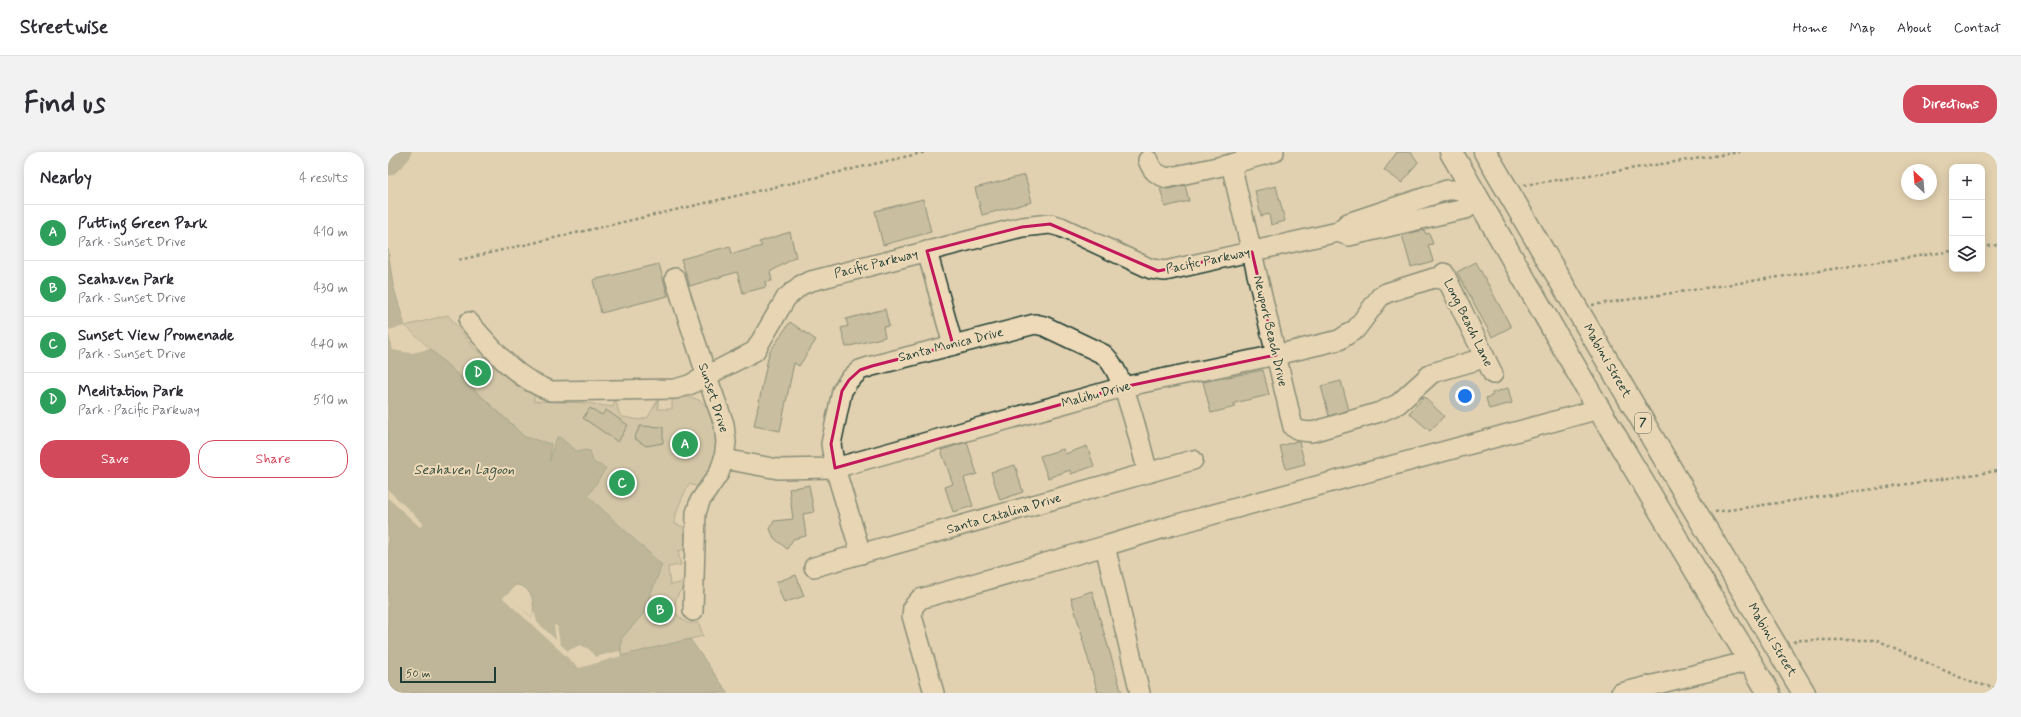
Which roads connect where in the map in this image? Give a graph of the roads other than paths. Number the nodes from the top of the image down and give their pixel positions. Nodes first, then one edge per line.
1 (1274, 152) edge
2 (1451, 152) edge
3 (1488, 157) edge
4 (1148, 160) dead end
5 (1231, 164) junction
6 (1478, 199) junction
7 (1418, 200) junction
8 (1522, 216) junction
9 (1423, 219) junction
10 (1338, 232) junction
11 (927, 251) junction
12 (1252, 252) junction
13 (1446, 277) joint
14 (675, 278) dead end
15 (469, 322) dead end
16 (953, 345) junction
17 (1481, 349) junction
18 (1276, 355) junction
19 (1493, 374) dead end
20 (707, 377) junction
21 (1123, 387) junction
22 (1599, 409) junction
23 (724, 459) junction
24 (1194, 460) dead end
25 (835, 468) junction
26 (1148, 473) junction
27 (1105, 546) junction
28 (861, 554) junction
29 (814, 567) dead end
30 (693, 612) dead end
31 (1750, 661) junction
32 (934, 693) edge
33 (1140, 693) edge
34 (1621, 693) edge
35 (1769, 693) edge
36 (1804, 693) edge

1 - 5 street
2 - 6 main road, 7
3 - 6 main road
3 - 8 main road, Mabini Street / 7
4 - 5 street
5 - 12 street, Newport Beach Drive
6 - 7 street, Pacific Parkway
6 - 8 main road
6 - 9 street, Pacific Parkway
6 - 22 main road, 7
7 - 9 street
7 - 10 street, Pacific Parkway
8 - 36 main road, Mabini Street / 7
9 - 10 street, Pacific Parkway
10 - 12 street, Pacific Parkway
11 - 12 street, Pacific Parkway
11 - 16 street
11 - 20 street, Pacific Parkway
12 - 18 street, Newport Beach Drive
13 - 17 street, Long Beach Lane
13 - 18 street, Malibu Drive
14 - 20 street, Sunset Drive
15 - 20 street, Pacific Parkway
16 - 21 street, Santa Monica Drive
16 - 25 street, Santa Monica Drive
17 - 18 street, Newport Beach Drive
17 - 19 street, Long Beach Lane
18 - 21 street, Malibu Drive
20 - 23 street, Sunset Drive
21 - 25 street, Malibu Drive
21 - 26 street, Santa Monica Drive
22 - 27 street
22 - 31 main road, 7
23 - 25 street, Malibu Drive
23 - 30 street, Sunset Drive
24 - 26 street, Santa Catalina Drive
25 - 28 street, Santa Monica Drive
26 - 28 street, Santa Catalina Drive
27 - 32 street
27 - 33 street
28 - 29 street, Santa Catalina Drive
31 - 34 street
31 - 35 main road, 7

